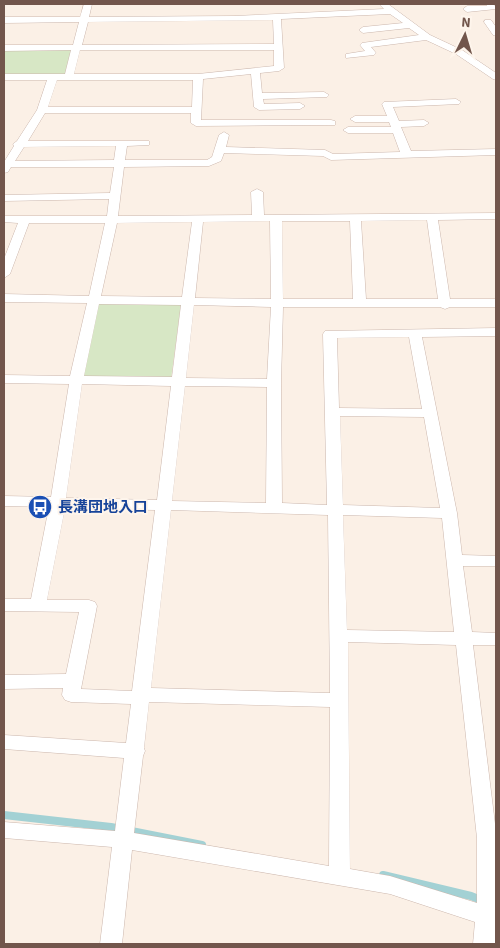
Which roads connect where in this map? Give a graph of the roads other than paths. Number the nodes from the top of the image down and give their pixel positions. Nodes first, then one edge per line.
1 (88, 4) edge
2 (294, 4) edge
3 (490, 4) edge
4 (387, 7) edge
5 (466, 9) dead end
6 (297, 16) junction
7 (277, 17) junction
8 (84, 19) junction
9 (4, 20) edge
10 (488, 22) dead end
11 (410, 24) junction
12 (363, 30) dead end
13 (496, 32) edge
14 (427, 37) junction
15 (279, 47) junction
16 (4, 48) edge
17 (76, 48) junction
18 (349, 56) dead end
19 (255, 71) junction
20 (53, 76) junction
21 (69, 76) junction
22 (4, 77) edge
23 (198, 77) junction
24 (496, 77) edge
25 (324, 95) dead end
26 (258, 96) junction
27 (456, 102) dead end
28 (300, 106) dead end
29 (42, 110) junction
30 (196, 110) junction
31 (355, 119) dead end
32 (331, 123) dead end
33 (424, 123) dead end
34 (395, 124) junction
35 (348, 130) dead end
36 (224, 135) dead end
37 (122, 143) junction
38 (145, 143) dead end
39 (18, 144) junction
40 (220, 150) junction
41 (496, 152) edge
42 (407, 155) junction
43 (120, 163) junction
44 (5, 167) edge
45 (257, 192) dead end
46 (115, 196) junction
47 (4, 198) edge
48 (355, 216) junction
49 (432, 216) junction
50 (496, 216) edge
51 (258, 217) junction
52 (276, 217) junction
53 (4, 218) edge
54 (198, 218) junction
55 (112, 219) junction
56 (25, 220) junction
57 (5, 268) edge
58 (4, 298) edge
59 (93, 301) junction
60 (188, 302) junction
61 (277, 303) junction
62 (496, 303) edge
63 (360, 304) junction
64 (445, 305) junction
65 (496, 332) edge
66 (415, 333) junction
67 (4, 380) edge
68 (76, 380) junction
69 (179, 381) junction
70 (274, 383) junction
71 (332, 412) junction
72 (431, 413) junction
73 (4, 501) edge
74 (58, 502) junction
75 (165, 504) junction
76 (274, 507) junction
77 (336, 510) junction
78 (450, 513) junction
79 (454, 560) junction
80 (496, 561) edge
81 (4, 605) edge
82 (38, 605) junction
83 (339, 636) junction
84 (462, 639) junction
85 (496, 639) edge
86 (74, 681) junction
87 (4, 682) edge
88 (142, 696) junction
89 (339, 700) junction
90 (4, 742) edge
91 (136, 751) junction
92 (4, 830) edge
93 (492, 838) edge
94 (125, 840) junction
95 (341, 872) junction
96 (489, 916) edge
97 (112, 944) edge
98 (484, 944) edge

1 - 8 street
2 - 6 street
3 - 5 street
4 - 6 street
4 - 11 street
6 - 7 street
7 - 8 street
7 - 15 street
8 - 9 street
8 - 17 street
10 - 13 street
11 - 12 street
11 - 14 street
14 - 18 street
14 - 24 street
15 - 17 street
15 - 19 street
16 - 17 street
17 - 21 street
19 - 23 street
19 - 26 street
20 - 21 street
20 - 22 street
20 - 29 street
21 - 23 street
23 - 30 street
25 - 26 street
26 - 28 street
27 - 34 street
29 - 30 street
29 - 39 street
30 - 32 street
31 - 34 street
33 - 34 street
34 - 35 street
34 - 42 street
36 - 40 street
37 - 38 street
37 - 39 street
37 - 43 street
39 - 44 street
40 - 42 street
40 - 43 street
41 - 42 street
43 - 44 street
43 - 46 street
45 - 51 street
46 - 47 street
46 - 55 street
48 - 49 street
48 - 52 street
48 - 63 street
49 - 50 street
49 - 64 street
51 - 52 street
51 - 54 street
52 - 61 street
53 - 56 street
54 - 55 street
54 - 60 street
55 - 56 street
55 - 59 street
56 - 57 street
58 - 59 street
59 - 60 street
59 - 68 street
60 - 61 street
60 - 69 street
61 - 63 street
61 - 70 street
62 - 64 street
63 - 64 street
65 - 66 street
66 - 71 street
66 - 72 street
67 - 68 street
68 - 69 street
68 - 74 street
69 - 70 street
69 - 75 street
70 - 76 street
71 - 72 street
71 - 77 street
72 - 78 street
73 - 74 street
74 - 75 street
74 - 82 street
75 - 76 street
75 - 88 street
76 - 77 street
77 - 78 street
77 - 83 street
78 - 79 street
79 - 80 street
79 - 84 street
81 - 82 street
82 - 86 street
83 - 84 street
83 - 89 street
84 - 85 street
84 - 93 street
86 - 87 street
86 - 88 street
88 - 89 street
88 - 91 street
89 - 95 street
90 - 91 street
91 - 94 street
92 - 94 street
93 - 96 street
94 - 95 street
94 - 97 street
95 - 96 street
96 - 98 street

